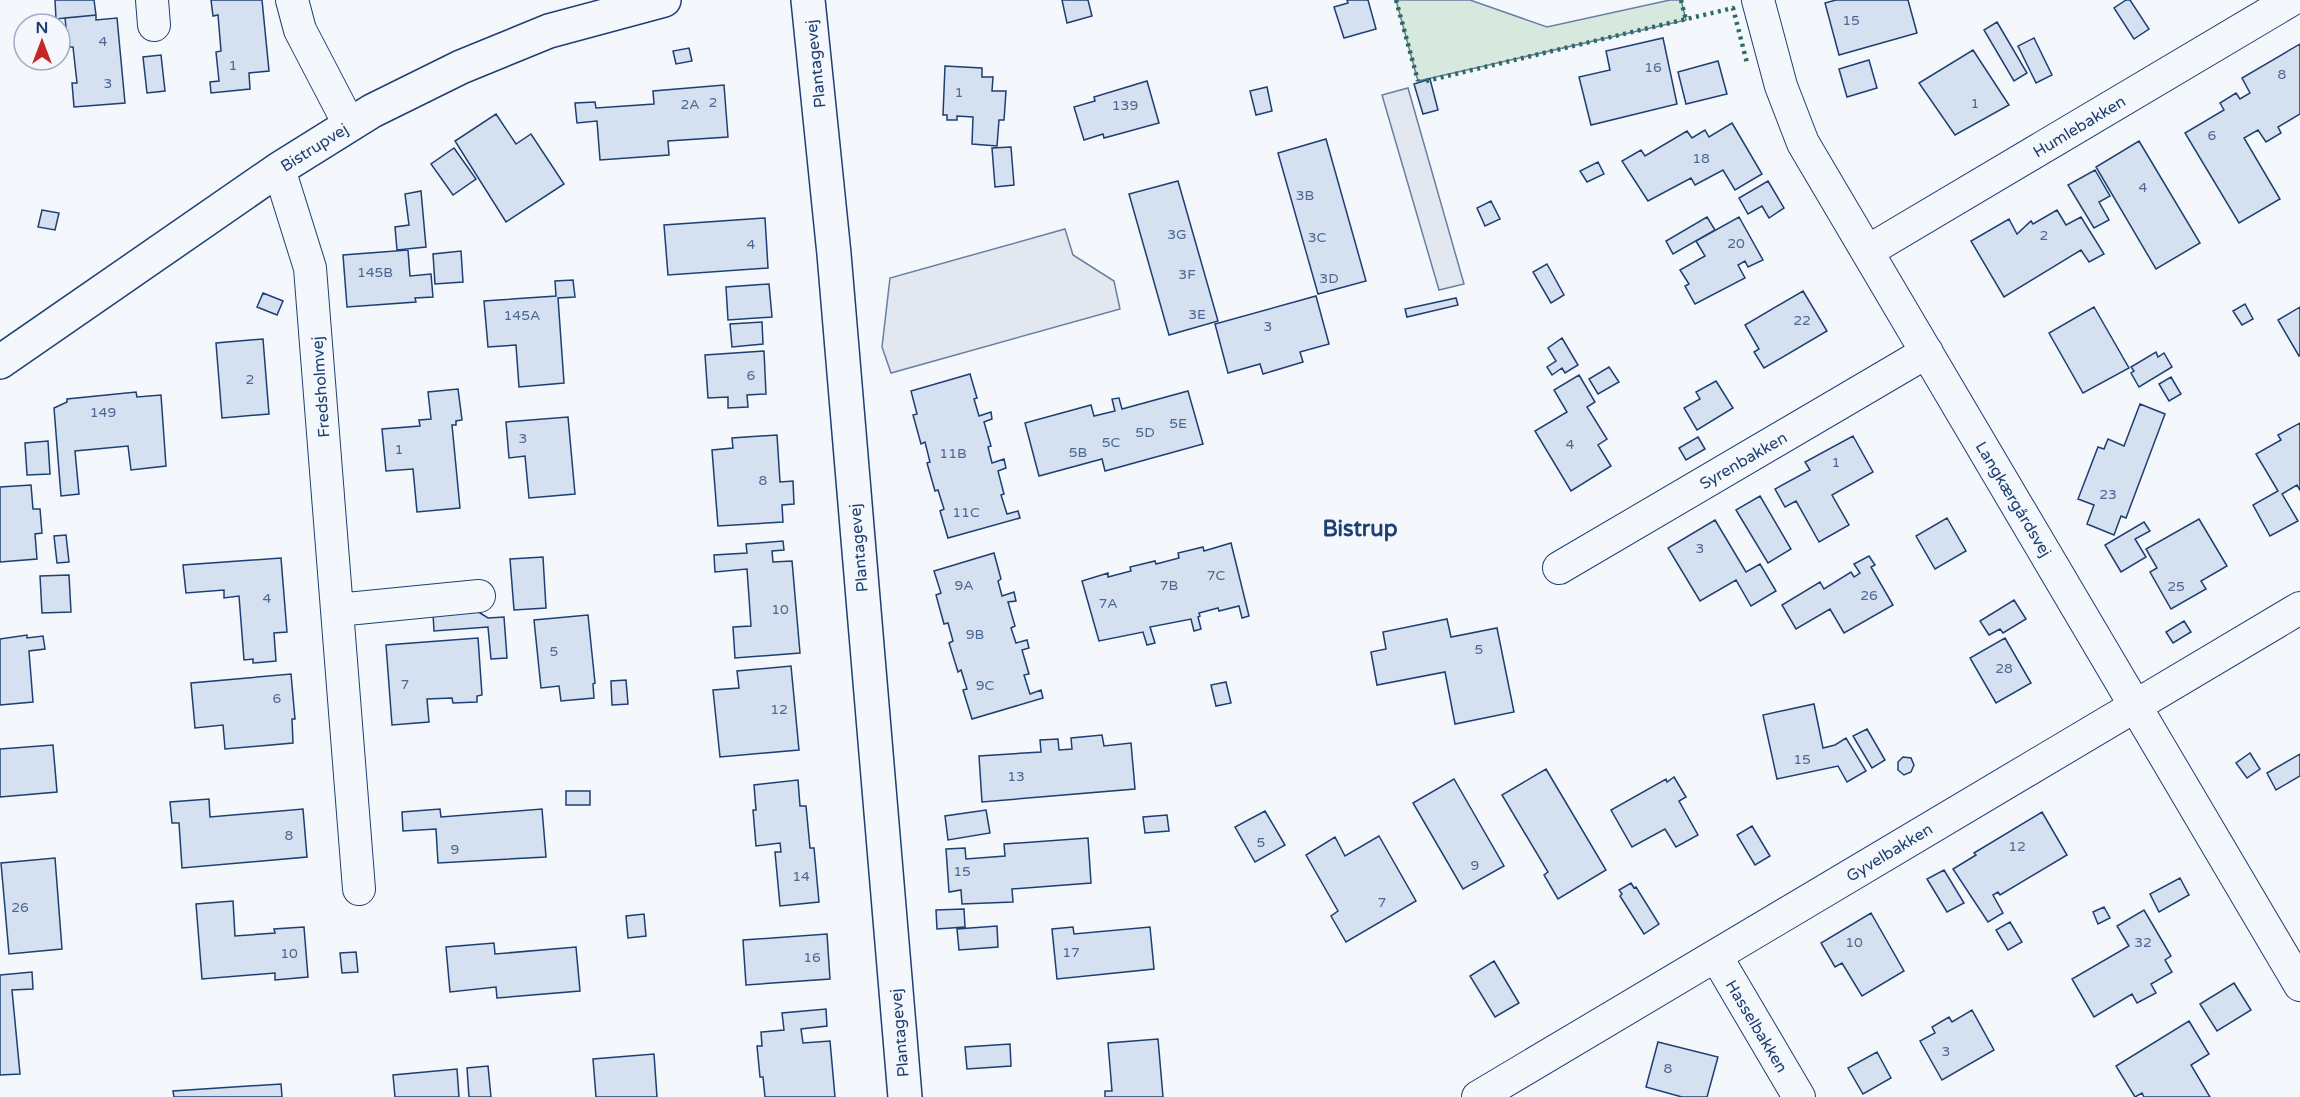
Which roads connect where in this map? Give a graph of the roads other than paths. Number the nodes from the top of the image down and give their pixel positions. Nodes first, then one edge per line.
1 (292, 0) edge
2 (664, 0) edge
3 (808, 0) edge
4 (1758, 0) edge
5 (2290, 0) edge
6 (349, 124) junction
7 (279, 169) junction
8 (1868, 251) junction
9 (1928, 352) junction
10 (0, 362) edge
11 (1559, 568) dead end
12 (480, 596) dead end
13 (2300, 608) edge
14 (337, 610) junction
15 (2136, 705) junction
16 (359, 889) dead end
17 (1716, 956) junction
18 (2300, 985) edge
19 (905, 1097) edge
20 (1478, 1097) edge
21 (1799, 1097) edge

1 - 6 street
2 - 6 street, Bistrupvej
3 - 19 street, Plantagevej
4 - 8 street, Langkærgårdsvej
5 - 8 street, Humlebakken
6 - 7 street, Bistrupvej
7 - 10 street, Bistrupvej
7 - 14 street, Fredsholmvej
8 - 9 street, Langkærgårdsvej
9 - 11 street, Syrenbakken
9 - 15 street, Langkærgårdsvej
12 - 14 street
13 - 15 street, Gyvelbakken
14 - 16 street, Fredsholmvej
15 - 17 street, Gyvelbakken
15 - 18 street, Langkærgårdsvej
17 - 20 street, Gyvelbakken
17 - 21 street, Hasselbakken

